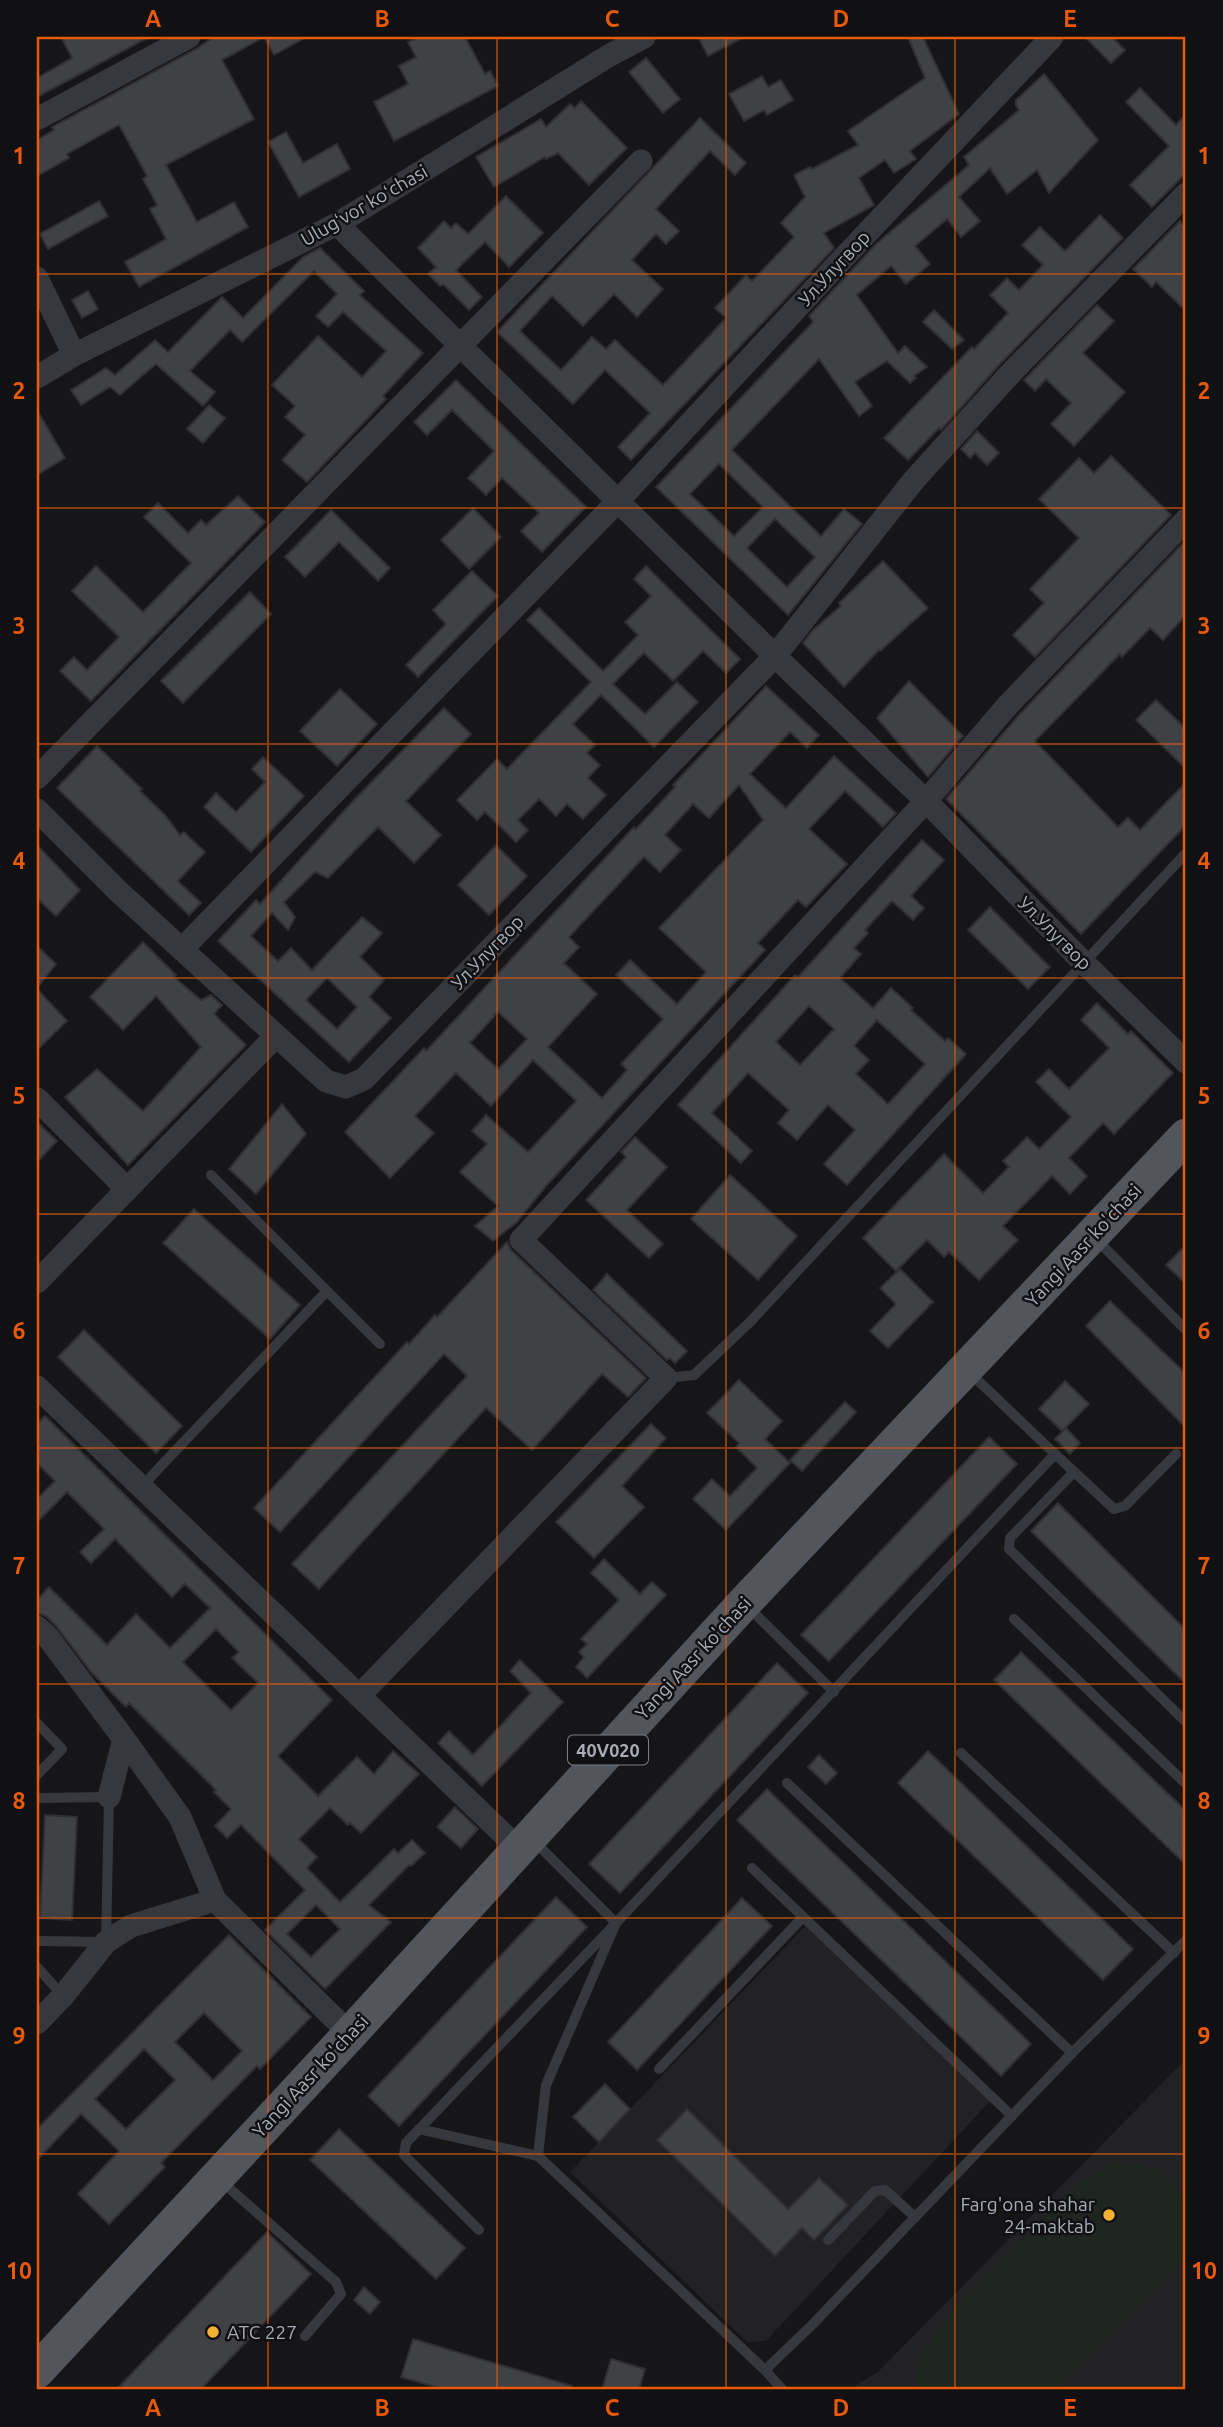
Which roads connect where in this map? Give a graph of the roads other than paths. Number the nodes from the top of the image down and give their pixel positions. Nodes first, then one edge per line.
1 (189, 37) edge
2 (644, 37) edge
3 (1052, 37) edge
4 (37, 119) edge
5 (640, 161) dead end
6 (1186, 194) edge
7 (337, 224) junction
8 (37, 278) edge
9 (460, 346) junction
10 (74, 355) junction
11 (37, 377) edge
12 (618, 501) junction
13 (1186, 520) edge
14 (775, 656) junction
15 (37, 778) edge
16 (926, 801) junction
17 (37, 810) edge
18 (1186, 853) edge
19 (182, 949) junction
20 (1083, 962) junction
21 (276, 1036) junction
22 (1186, 1062) edge
23 (37, 1099) edge
24 (1186, 1136) edge
25 (211, 1175) dead end
26 (127, 1189) junction
27 (1092, 1235) junction
28 (37, 1282) edge
29 (326, 1292) junction
30 (1186, 1330) edge
31 (380, 1344) dead end
32 (967, 1369) junction
33 (666, 1378) junction
34 (37, 1387) edge
35 (1055, 1454) junction
36 (1176, 1454) dead end
37 (1074, 1472) junction
38 (142, 1486) junction
39 (744, 1603) junction
40 (1014, 1619) dead end
41 (37, 1626) edge
42 (834, 1692) junction
43 (359, 1696) junction
44 (1186, 1722) edge
45 (37, 1723) edge
46 (124, 1739) junction
47 (961, 1753) dead end
48 (37, 1775) edge
49 (787, 1783) dead end
50 (1186, 1784) edge
51 (108, 1797) junction
52 (37, 1798) edge
53 (524, 1842) junction
54 (752, 1868) dead end
55 (215, 1900) junction
56 (803, 1917) junction
57 (616, 1923) junction
58 (1186, 1940) edge
59 (37, 1941) edge
60 (106, 1942) junction
61 (1174, 1954) junction
62 (37, 1967) edge
63 (64, 1996) junction
64 (37, 2023) edge
65 (350, 2034) junction
66 (1072, 2053) junction
67 (659, 2069) dead end
68 (1012, 2116) junction
69 (419, 2129) junction
70 (538, 2156) junction
71 (216, 2176) junction
72 (915, 2217) junction
73 (479, 2230) dead end
74 (828, 2240) dead end
75 (305, 2336) dead end
76 (37, 2371) edge
77 (765, 2371) junction
78 (783, 2390) edge

1 - 4 street
2 - 7 street, Ulugʻvor koʻchasi
3 - 12 street, Ул.Улугвор
5 - 9 street
6 - 14 street, Ул.Улугвор
7 - 9 street, Ул.Улугвор
7 - 10 street, Ulugʻvor koʻchasi
8 - 10 street
9 - 12 street, Ул.Улугвор
9 - 15 street
10 - 11 street, Ulugʻvor koʻchasi
12 - 14 street, Ул.Улугвор
12 - 19 street, Ул.Улугвор
13 - 16 street
14 - 16 street, Ул.Улугвор
14 - 21 street, Ул.Улугвор
16 - 20 street, Ул.Улугвор
16 - 33 street
17 - 19 street, Ул.Улугвор
18 - 20 lane
19 - 21 street, Ул.Улугвор
20 - 22 street, Ул.Улугвор
20 - 33 lane
21 - 26 street
23 - 26 street
24 - 27 main road, Yangi Aasr ko'chasi / 40V020
25 - 29 lane
26 - 28 street
27 - 30 lane
27 - 32 main road, Yangi Aasr ko'chasi / 40V020
29 - 31 lane
29 - 38 lane
32 - 35 lane
32 - 39 main road, Yangi Aasr ko'chasi / 40V020
33 - 43 street
34 - 38 street
35 - 37 lane
35 - 42 lane
36 - 37 lane
37 - 44 lane
38 - 43 street
39 - 42 lane
39 - 53 main road, Yangi Aasr ko'chasi / 40V020
40 - 50 lane
41 - 46 street
42 - 57 lane
43 - 53 street
45 - 48 lane
46 - 51 street
46 - 55 street
47 - 61 lane
49 - 66 lane
51 - 52 lane
51 - 60 lane
53 - 57 lane
53 - 65 main road, Yangi Aasr ko'chasi / 40V020
54 - 56 lane
55 - 60 street
55 - 65 street
56 - 67 lane
56 - 68 lane
57 - 69 lane
57 - 70 lane
58 - 61 lane
59 - 60 lane
60 - 63 street
61 - 66 lane
62 - 63 lane
63 - 64 street
65 - 71 main road, Yangi Aasr ko'chasi / 40V020
66 - 68 lane
68 - 72 lane
69 - 70 lane
69 - 73 lane
70 - 77 lane
71 - 75 lane
71 - 76 main road, Yangi Aasr ko'chasi / 40V020
72 - 74 lane
72 - 77 lane
77 - 78 lane

